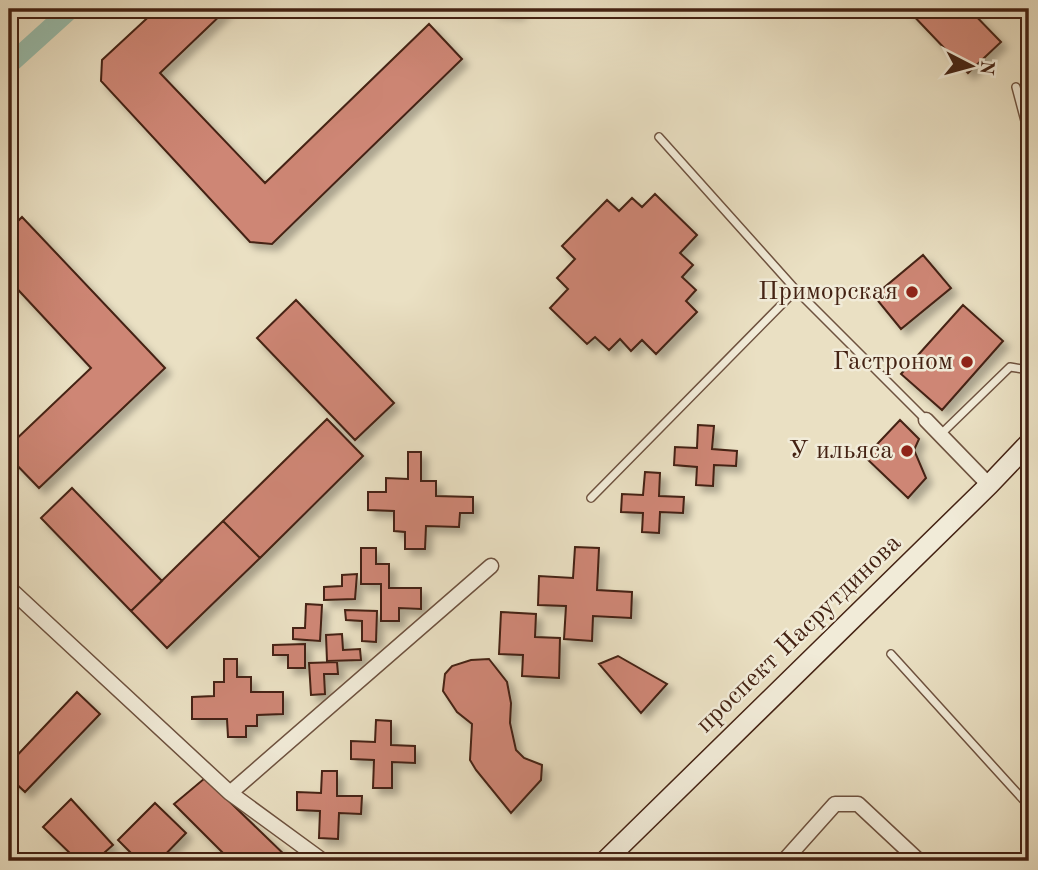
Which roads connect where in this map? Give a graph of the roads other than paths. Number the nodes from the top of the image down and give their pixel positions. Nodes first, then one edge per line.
1 (1016, 88) dead end
2 (1029, 136) edge
3 (659, 137) dead end
4 (796, 290) junction
5 (1029, 370) edge
6 (926, 420) joint
7 (940, 435) junction
8 (1029, 443) edge
9 (989, 485) junction
10 (591, 498) dead end
11 (491, 566) dead end
12 (9, 588) edge
13 (891, 654) dead end
14 (230, 793) junction
15 (1029, 806) edge
16 (323, 861) edge
17 (605, 861) edge
18 (783, 861) edge
19 (919, 861) edge

1 - 2 lane
3 - 4 lane
4 - 6 lane
4 - 10 lane
5 - 7 lane
6 - 7 street
7 - 9 street
8 - 9 main road, проспект Насрутдинова
9 - 17 main road, проспект Насрутдинова
11 - 14 street
12 - 14 street
13 - 15 lane
14 - 16 street
18 - 19 street

